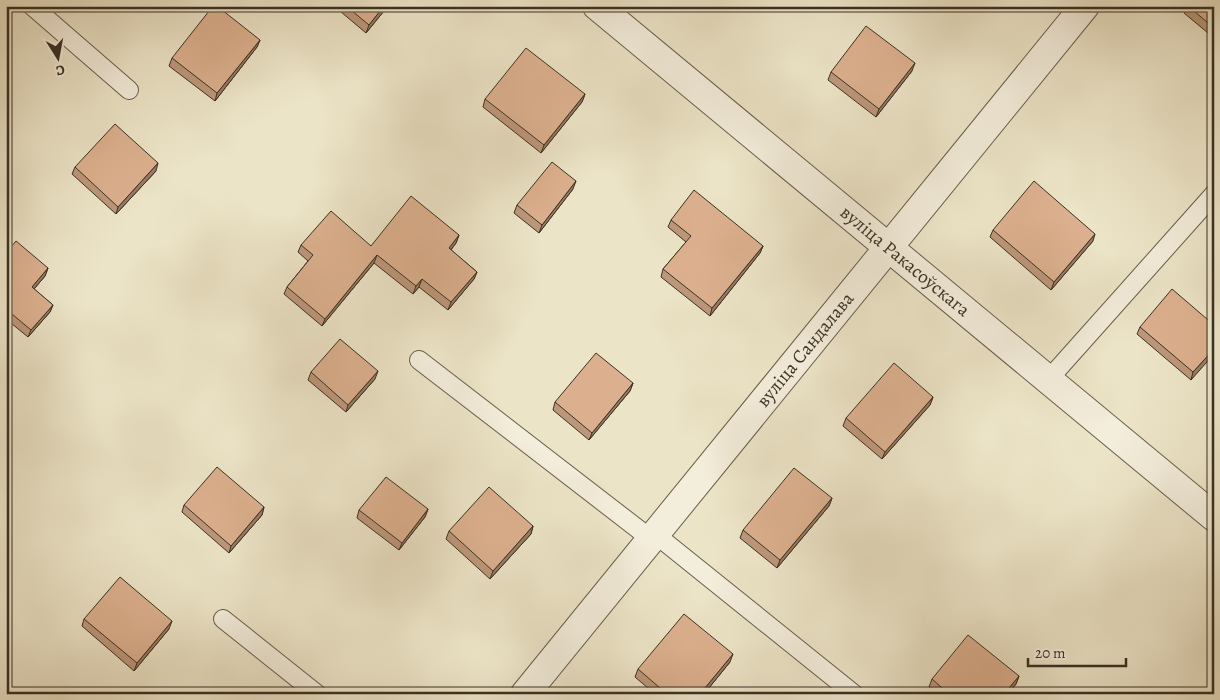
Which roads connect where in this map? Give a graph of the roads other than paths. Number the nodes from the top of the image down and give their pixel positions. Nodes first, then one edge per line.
1 (32, 6) edge
2 (597, 6) edge
3 (1085, 6) edge
4 (129, 90) dead end
5 (1214, 194) edge
6 (887, 248) junction
7 (419, 360) dead end
8 (1048, 380) junction
9 (1214, 517) edge
10 (653, 536) junction
11 (223, 619) dead end
12 (317, 694) edge
13 (525, 694) edge
14 (854, 694) edge

1 - 4 lane
2 - 6 street, вуліца Ракасоўскага
3 - 6 street, вуліца Сандалава
5 - 8 lane
6 - 8 street, вуліца Ракасоўскага
6 - 10 street, вуліца Сандалава
7 - 10 lane
8 - 9 street, вуліца Ракасоўскага
10 - 13 street, вуліца Сандалава
10 - 14 lane
11 - 12 lane

